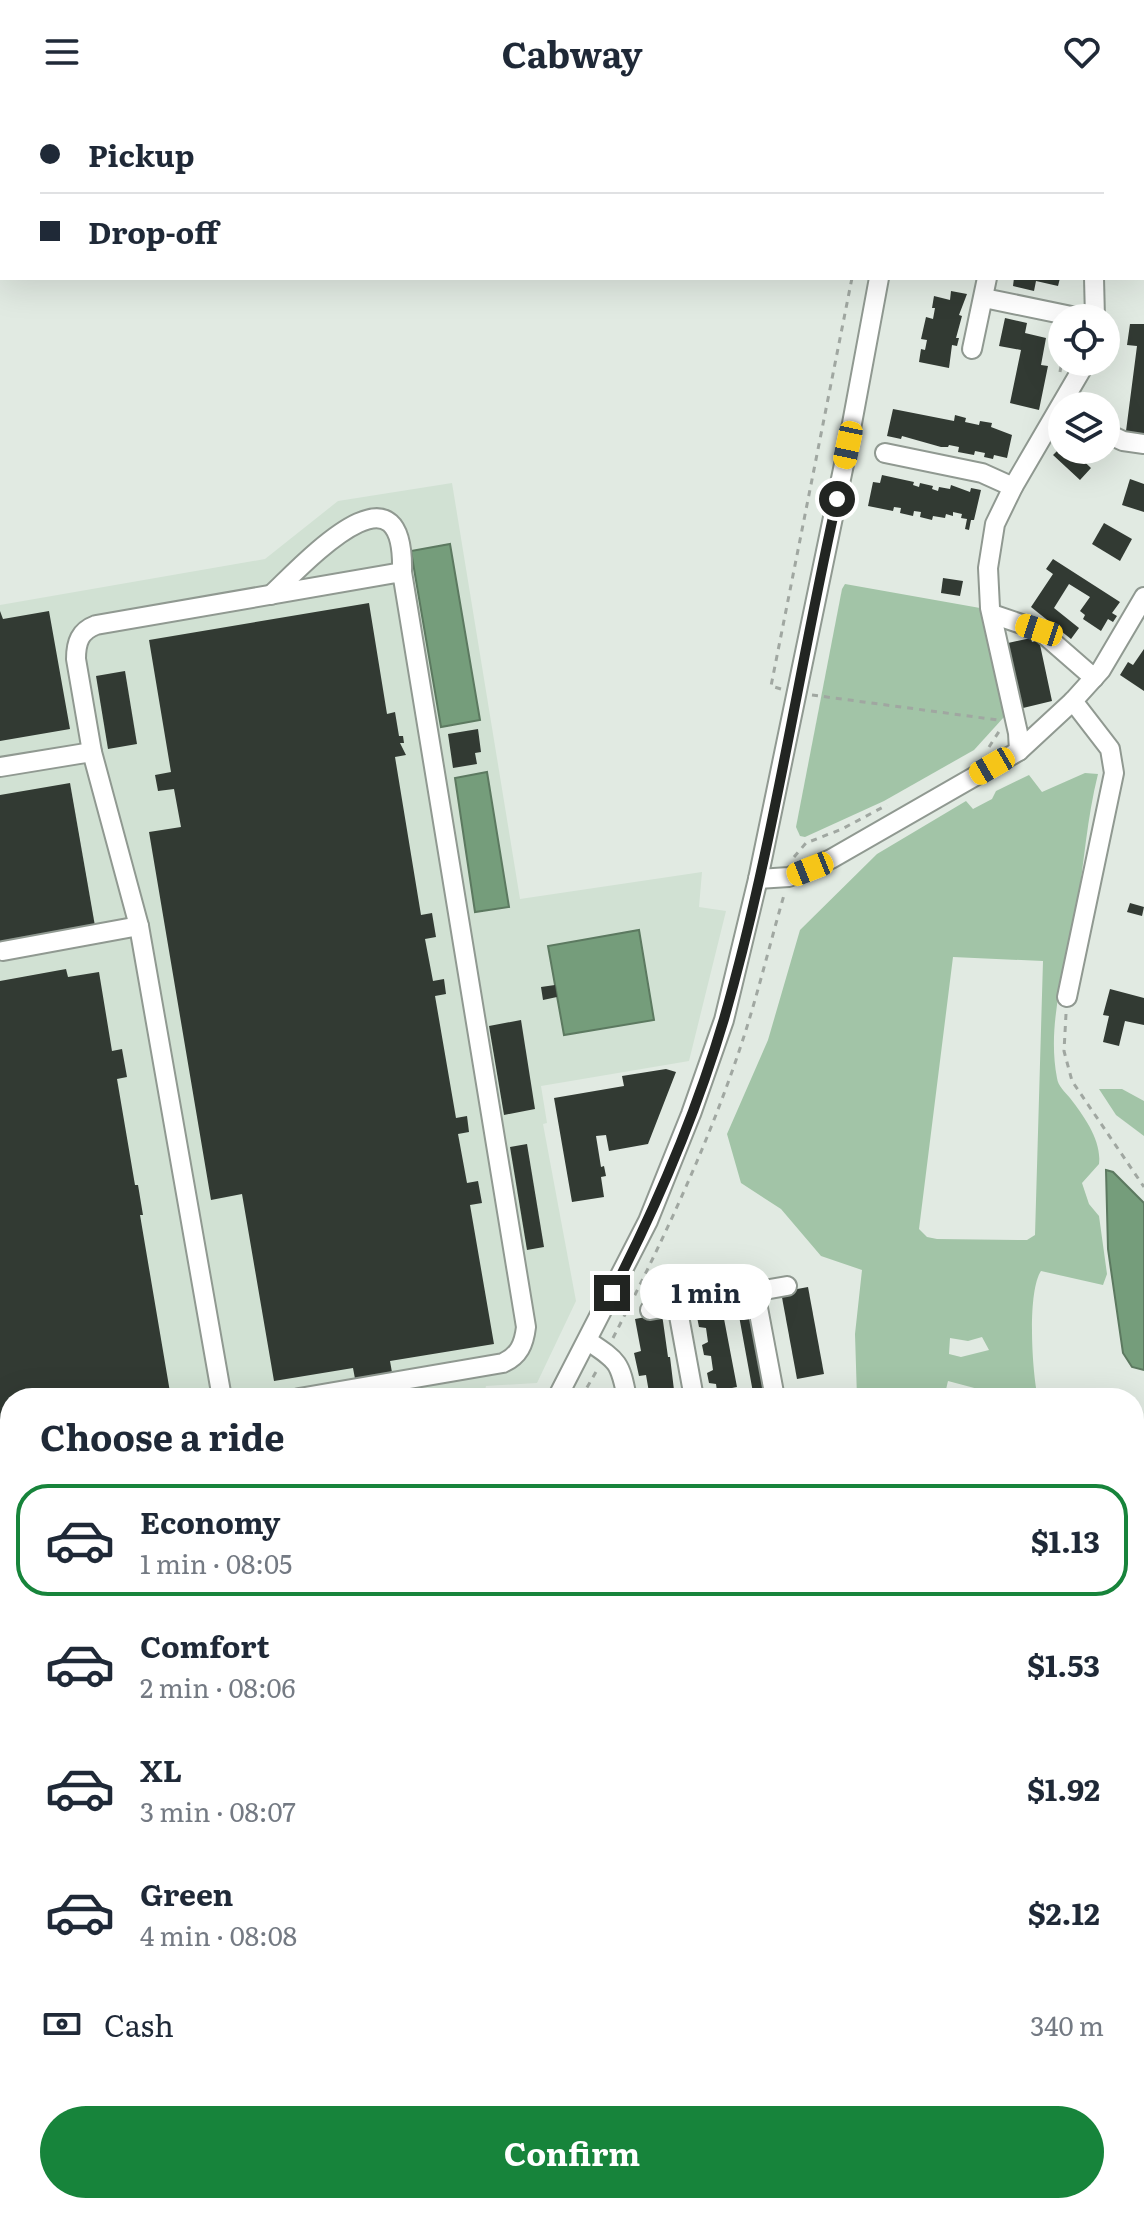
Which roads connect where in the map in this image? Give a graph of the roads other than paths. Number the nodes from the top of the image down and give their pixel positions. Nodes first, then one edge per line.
1 (879, 280) edge
2 (987, 280) edge
3 (1094, 280) edge
4 (984, 298) junction
5 (1095, 304) edge
6 (1048, 311) edge
7 (972, 349) dead end
8 (1078, 376) edge
9 (1120, 440) edge
10 (1144, 444) edge
11 (885, 453) dead end
12 (1013, 487) junction
13 (402, 572) junction
14 (271, 595) junction
15 (1144, 597) edge
16 (992, 614) junction
17 (1094, 678) junction
18 (1073, 701) junction
19 (1019, 751) junction
20 (92, 752) junction
21 (0, 767) edge
22 (758, 879) junction
23 (139, 926) junction
24 (3, 951) dead end
25 (1067, 997) road end
26 (787, 1286) dead end
27 (755, 1292) junction
28 (677, 1305) junction
29 (650, 1310) dead end
30 (588, 1341) junction
31 (220, 1388) edge
32 (357, 1388) edge
33 (562, 1388) edge
34 (625, 1388) edge
35 (692, 1388) edge
36 (773, 1388) edge

1 - 22 street
2 - 4 street
3 - 5 street
4 - 6 street
4 - 7 street
8 - 12 street
9 - 10 street
11 - 12 street
12 - 16 street
13 - 14 street
13 - 14 street
13 - 32 street
14 - 20 street
15 - 17 street
16 - 17 street
16 - 19 street
17 - 18 street
18 - 19 street
18 - 25 street
19 - 22 street
20 - 21 street
20 - 23 street
22 - 30 street
23 - 24 street
23 - 31 street
26 - 27 street
27 - 28 street
27 - 36 street
28 - 29 street
28 - 35 street
30 - 33 street
30 - 34 street

